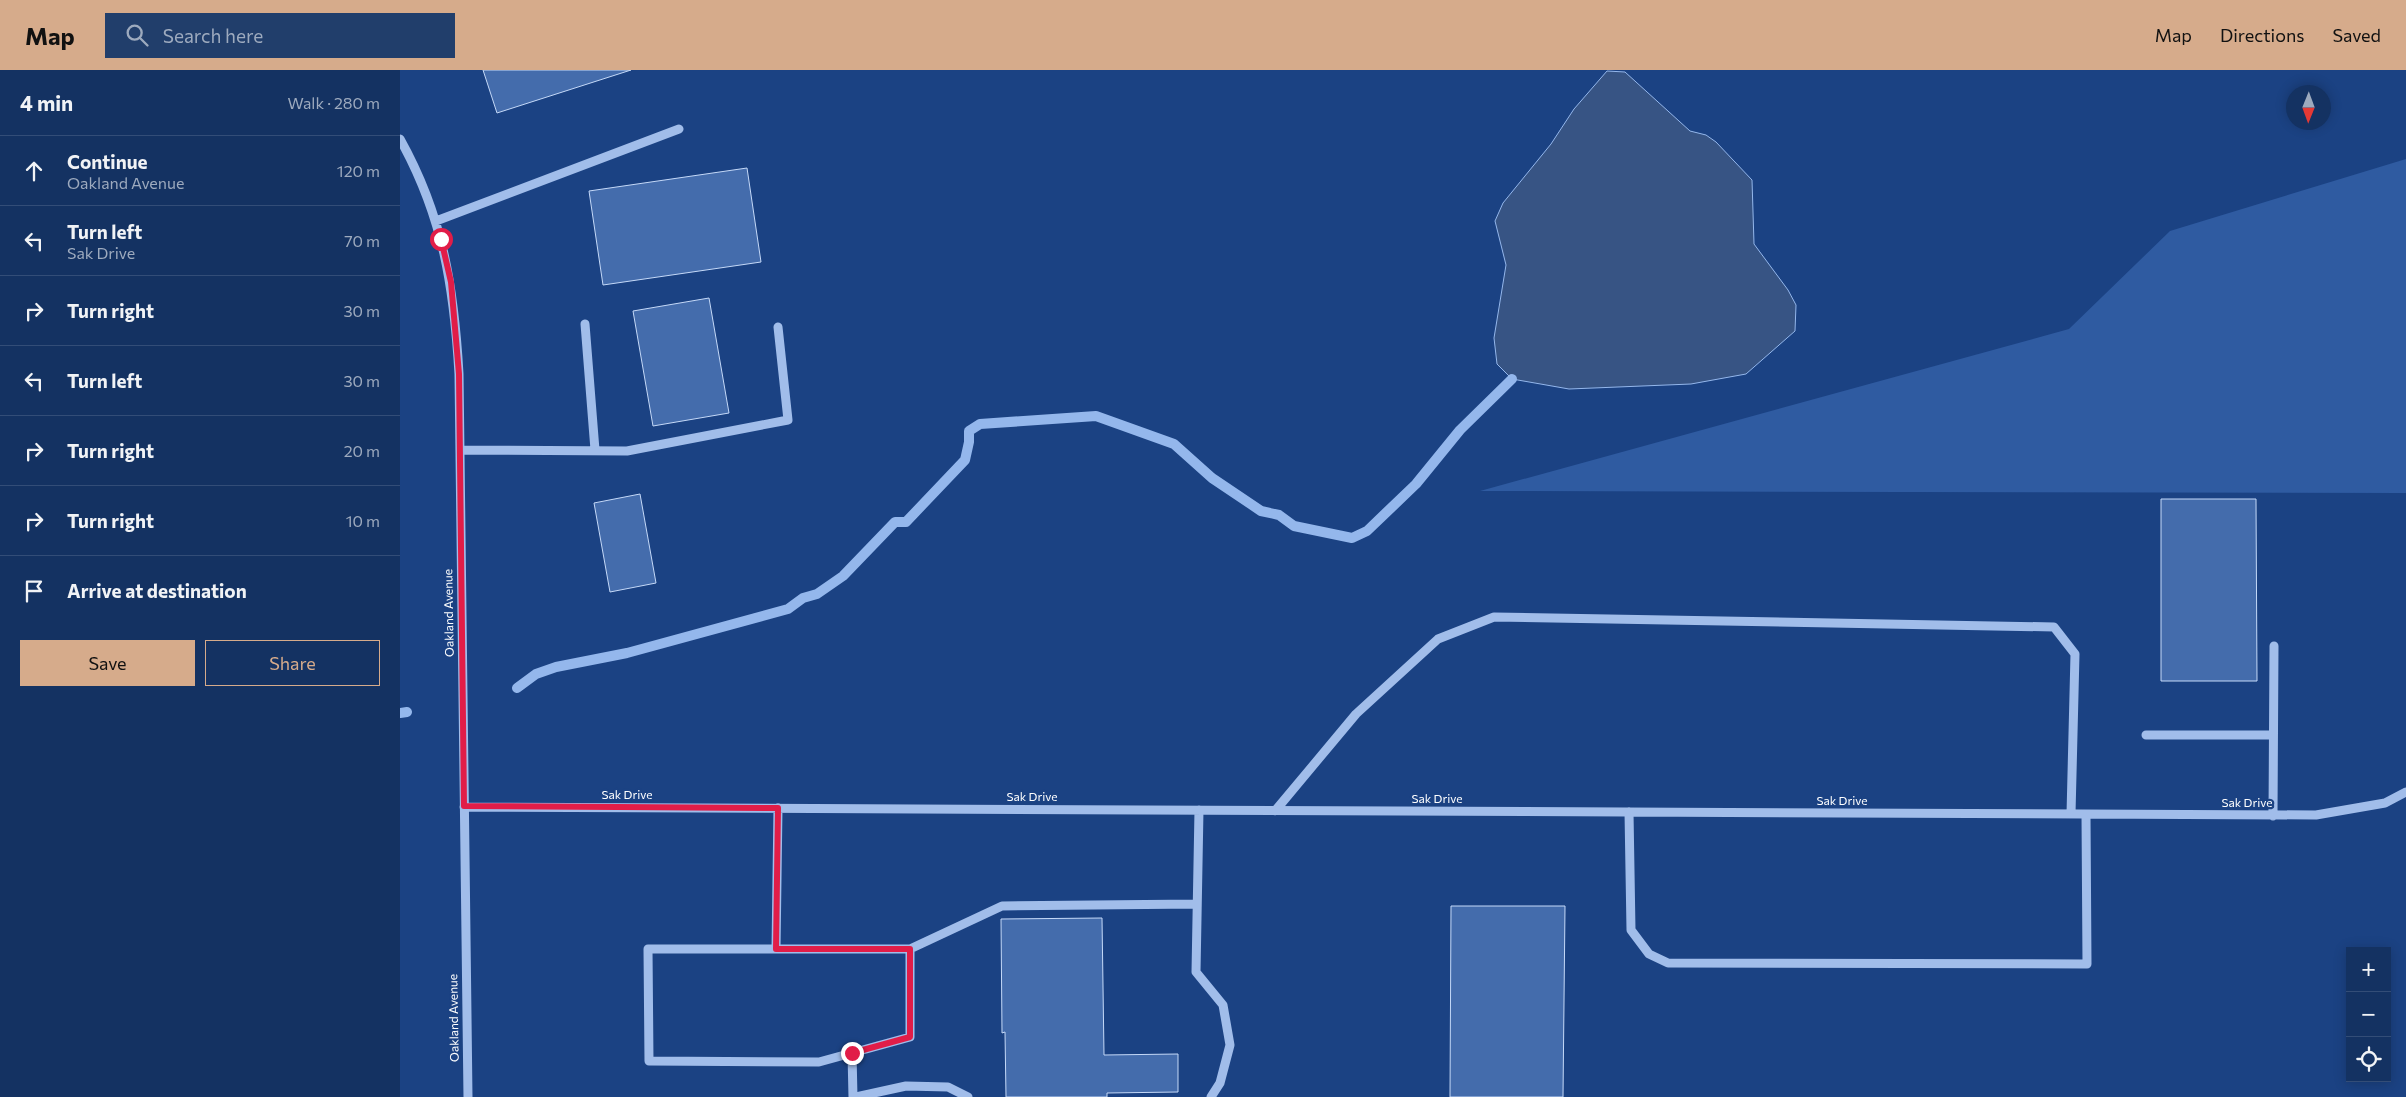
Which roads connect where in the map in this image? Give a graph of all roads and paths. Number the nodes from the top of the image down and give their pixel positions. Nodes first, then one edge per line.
1 (679, 130) dead end
2 (400, 139) edge
3 (436, 221) junction
4 (585, 324) dead end
5 (778, 327) dead end
6 (460, 450) junction
7 (595, 450) junction
8 (2274, 646) dead end
9 (2146, 735) dead end
10 (2273, 735) junction
11 (2406, 792) edge
12 (464, 806) junction
13 (778, 808) junction
14 (1199, 810) junction
15 (1275, 810) junction
16 (1629, 812) junction
17 (2071, 814) junction
18 (2086, 814) junction
19 (2273, 816) junction
20 (1197, 904) junction
21 (776, 949) junction
22 (910, 949) junction
23 (852, 1053) junction
24 (468, 1097) edge
25 (854, 1097) edge
26 (968, 1097) edge
27 (1211, 1097) edge

1 - 3 street
2 - 3 street, Oakland Avenue
3 - 6 street, Oakland Avenue
4 - 7 street
5 - 7 street
6 - 7 street
6 - 12 street, Oakland Avenue
8 - 10 street
9 - 10 street
10 - 19 street
11 - 19 street, Sak Drive
12 - 13 street, Sak Drive
12 - 24 street, Oakland Avenue
13 - 14 street, Sak Drive
13 - 21 street
14 - 15 street, Sak Drive
14 - 20 street
15 - 16 street, Sak Drive
15 - 17 street
16 - 17 street, Sak Drive
16 - 18 street
17 - 18 street, Sak Drive
18 - 19 street, Sak Drive
20 - 22 street
20 - 27 street
21 - 22 street
21 - 23 street
22 - 23 street
23 - 25 street
25 - 26 street

